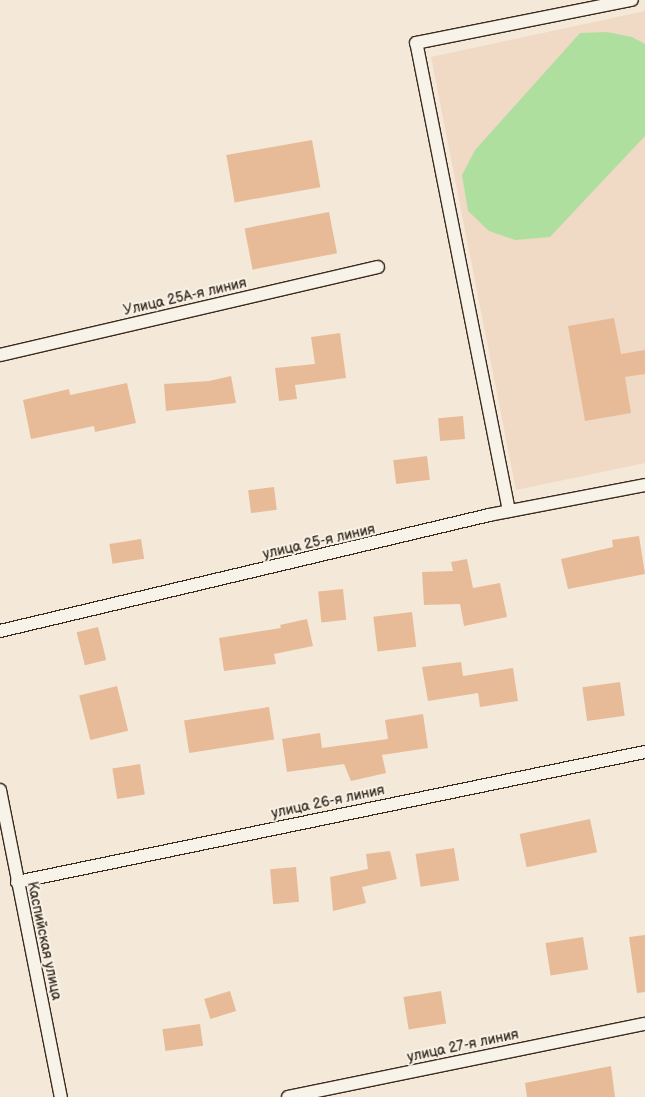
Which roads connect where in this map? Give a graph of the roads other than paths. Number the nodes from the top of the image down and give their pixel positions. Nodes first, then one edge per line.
1 (632, 0) edge
2 (378, 267) dead end
3 (0, 355) edge
4 (645, 485) edge
5 (510, 511) junction
6 (0, 631) edge
7 (645, 752) edge
8 (0, 790) edge
9 (17, 882) junction
10 (645, 1024) edge
11 (61, 1097) edge
12 (288, 1097) edge

1 - 5 street
2 - 3 street, Улица 25А-я линия
4 - 5 street, улица 25-я линия
5 - 6 street, улица 25-я линия
7 - 9 street, улица 26-я линия
8 - 9 street, Каспийская улица
9 - 11 street, Каспийская улица
10 - 12 street, улица 27-я линия

